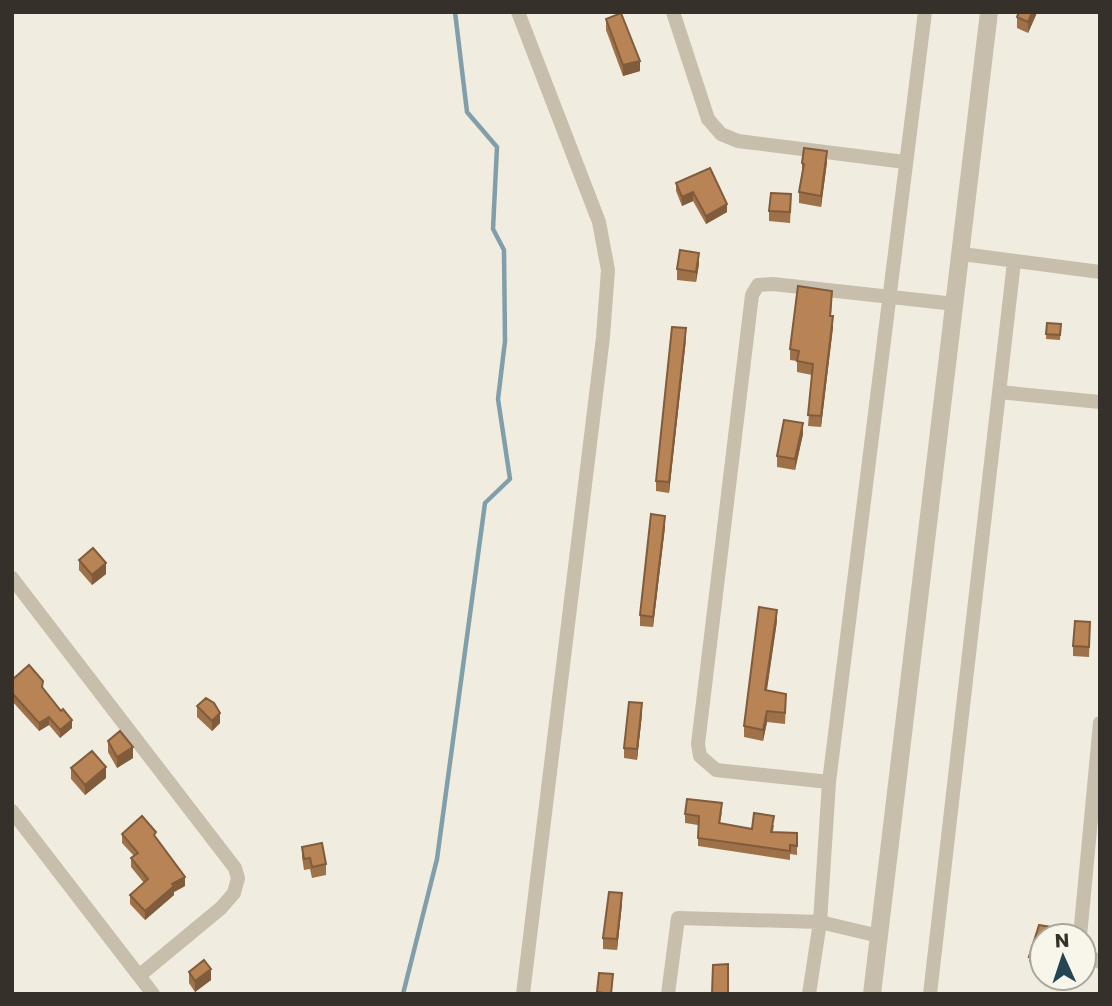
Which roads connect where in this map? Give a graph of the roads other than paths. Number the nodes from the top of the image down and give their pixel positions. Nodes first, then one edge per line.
1 (518, 12) edge
2 (925, 12) edge
3 (989, 12) edge
4 (676, 13) edge
5 (905, 162) junction
6 (962, 254) junction
7 (1014, 262) junction
8 (1100, 272) edge
9 (890, 295) junction
10 (955, 304) junction
11 (999, 392) junction
12 (1100, 402) edge
13 (12, 578) edge
14 (1100, 723) edge
15 (830, 782) junction
16 (12, 811) edge
17 (820, 922) junction
18 (1081, 922) edge
19 (879, 936) junction
20 (139, 975) junction
21 (153, 994) edge
22 (523, 994) edge
23 (668, 994) edge
24 (809, 994) edge
25 (873, 994) edge
26 (930, 994) edge

1 - 22 street
2 - 5 street
3 - 6 street
4 - 5 street
5 - 9 street
6 - 7 street
6 - 10 street
7 - 8 street
7 - 11 street
9 - 10 street
9 - 15 street
9 - 15 street
10 - 19 street
11 - 12 street
11 - 26 street
13 - 20 street
14 - 18 street
15 - 17 street
16 - 20 street
17 - 19 street
17 - 23 street
17 - 24 street
19 - 25 street
20 - 21 street

